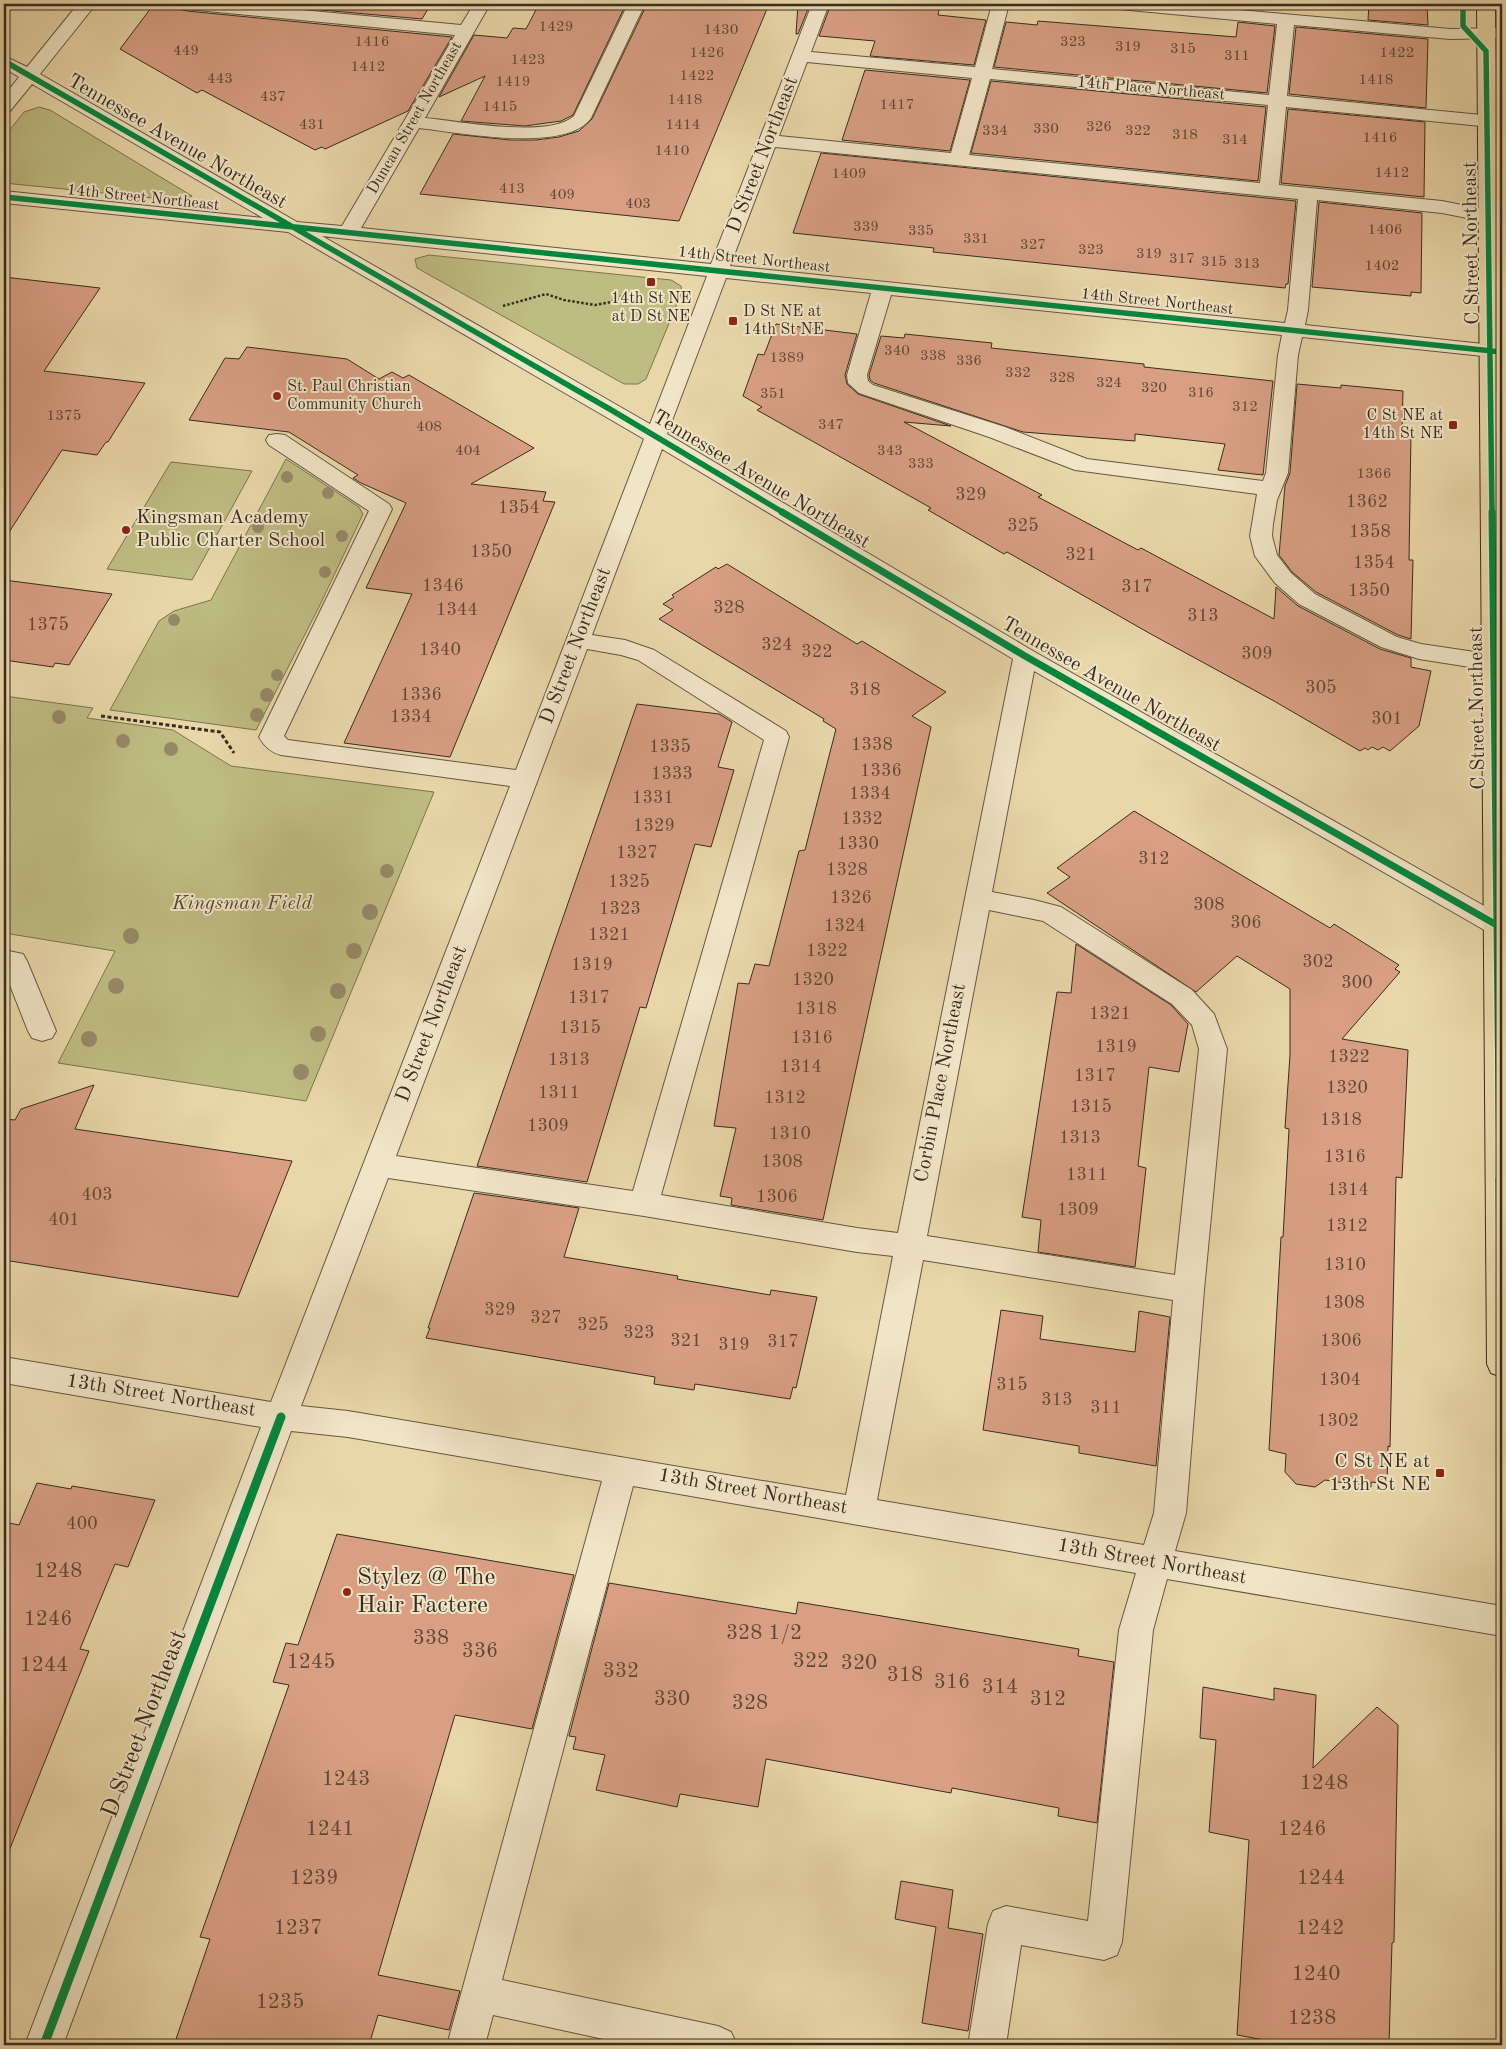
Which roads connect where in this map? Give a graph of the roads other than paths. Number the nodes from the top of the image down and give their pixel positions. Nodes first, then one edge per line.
1 (87, 4) edge
2 (187, 4) edge
3 (482, 4) edge
4 (637, 4) edge
5 (820, 4) edge
6 (1001, 4) edge
7 (1119, 4) edge
8 (1324, 4) edge
9 (1486, 4) edge
10 (298, 9) edge
11 (1286, 19) junction
12 (1323, 22) junction
13 (466, 31) junction
14 (1494, 33) edge
15 (800, 56) junction
16 (4, 61) edge
17 (982, 73) junction
18 (29, 76) junction
19 (1278, 101) junction
20 (4, 107) edge
21 (1494, 121) edge
22 (413, 122) junction
23 (768, 140) junction
24 (959, 159) junction
25 (1269, 190) junction
26 (1308, 193) junction
27 (4, 197) edge
28 (1495, 217) edge
29 (294, 227) junction
30 (348, 233) junction
31 (720, 271) junction
32 (883, 287) junction
33 (1293, 330) junction
34 (1496, 351) edge
35 (656, 437) junction
36 (277, 440) dead end
37 (1270, 489) junction
38 (578, 640) junction
39 (1025, 656) junction
40 (1498, 664) edge
41 (525, 780) junction
42 (977, 899) junction
43 (1499, 926) edge
44 (4, 960) edge
45 (42, 1031) dead end
46 (378, 1165) junction
47 (644, 1204) junction
48 (909, 1246) junction
49 (1188, 1290) junction
50 (1502, 1364) edge
51 (4, 1370) edge
52 (282, 1416) junction
53 (621, 1470) junction
54 (859, 1510) junction
55 (1155, 1562) junction
56 (1502, 1621) edge
57 (480, 1994) junction
58 (44, 2045) edge
59 (466, 2045) edge
60 (718, 2045) edge
61 (987, 2045) edge

1 - 18 street
2 - 10 street
3 - 13 street, Duncan Street Northeast
4 - 22 street
5 - 15 street, D Street Northeast
6 - 17 street
7 - 11 street
8 - 12 street
9 - 14 main road, C Street Northeast
10 - 13 street
11 - 12 street
11 - 19 street
12 - 14 street
13 - 22 street, Duncan Street Northeast
14 - 21 main road, C Street Northeast
15 - 17 street, 14th Place Northeast
15 - 23 street, D Street Northeast
16 - 18 street, Tennessee Avenue Northeast
17 - 19 street, 14th Place Northeast
17 - 24 street
18 - 20 street
18 - 29 street, Tennessee Avenue Northeast
19 - 21 street, 14th Place Northeast
19 - 25 street
21 - 28 main road, C Street Northeast
22 - 30 street, Duncan Street Northeast
23 - 24 street
23 - 31 street, D Street Northeast
24 - 25 street
25 - 26 street
26 - 28 street
26 - 33 street
27 - 29 street, 14th Street Northeast
28 - 34 main road, C Street Northeast
29 - 30 street, 14th Street Northeast
29 - 35 street, Tennessee Avenue Northeast
30 - 31 street, 14th Street Northeast
31 - 32 street, 14th Street Northeast
31 - 35 street, D Street Northeast
32 - 33 street, 14th Street Northeast
32 - 37 street
33 - 34 street, 14th Street Northeast
33 - 37 street
34 - 40 main road, C Street Northeast
35 - 38 street, D Street Northeast
35 - 39 street, Tennessee Avenue Northeast
36 - 41 street
37 - 40 street
38 - 41 street, D Street Northeast
38 - 47 street
39 - 42 street, Corbin Place Northeast
39 - 43 street, Tennessee Avenue Northeast
40 - 43 main road, C Street Northeast
41 - 46 street, D Street Northeast
42 - 48 street, Corbin Place Northeast
42 - 49 street
43 - 50 main road, C Street Northeast
44 - 45 street
46 - 47 street
46 - 52 street, D Street Northeast
47 - 48 street
48 - 49 street
48 - 54 street, Corbin Place Northeast
49 - 55 street
51 - 52 street, 13th Street Northeast
52 - 53 street, 13th Street Northeast
52 - 58 street, D Street Northeast
53 - 54 street, 13th Street Northeast
53 - 57 street
54 - 55 street, 13th Street Northeast
55 - 56 street, 13th Street Northeast
55 - 61 street
57 - 59 street
57 - 60 street

